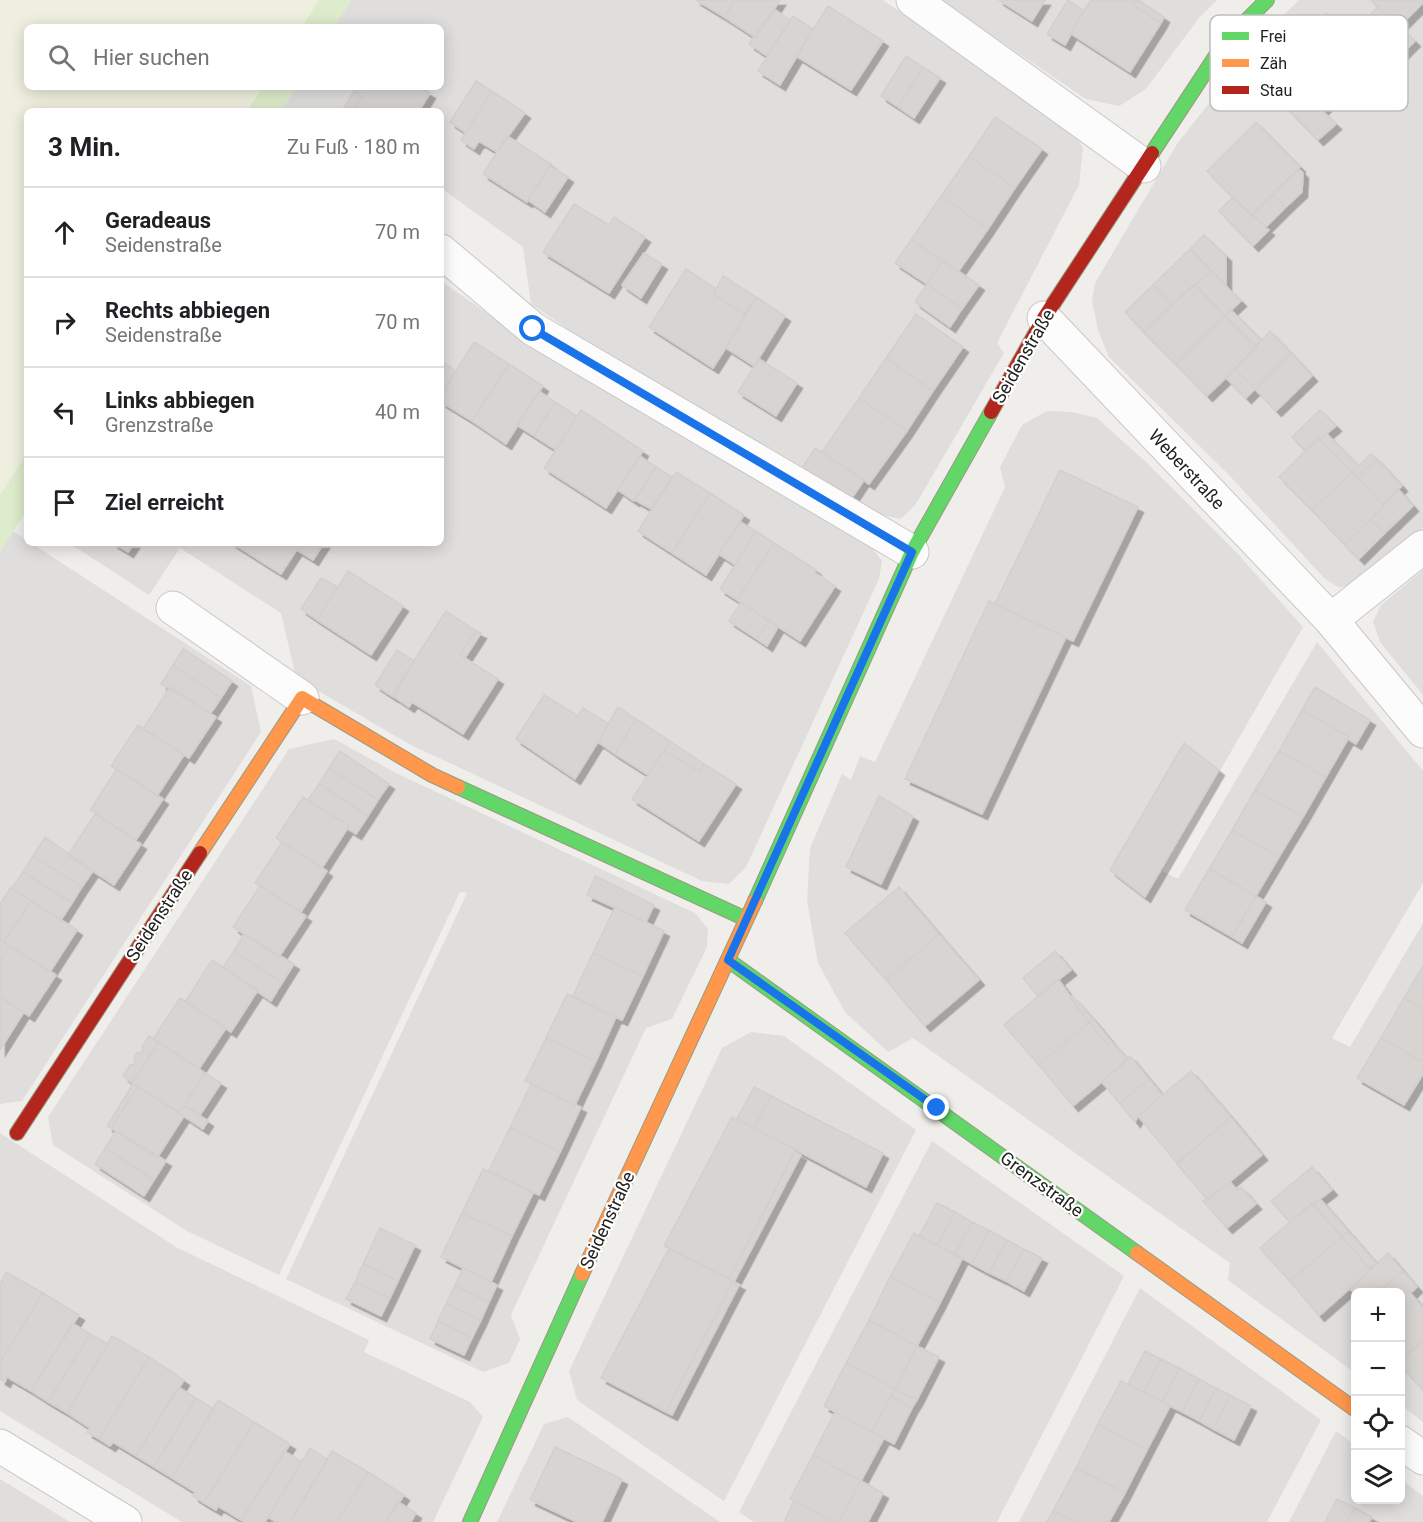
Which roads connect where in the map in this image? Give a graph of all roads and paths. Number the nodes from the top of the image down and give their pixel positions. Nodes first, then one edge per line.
1 (913, 0) edge
2 (1267, 0) edge
3 (1252, 15) edge
4 (1210, 65) edge
5 (1144, 166) junction
6 (444, 253) edge
7 (1044, 318) junction
8 (1423, 547) edge
9 (912, 552) junction
10 (173, 608) dead end
11 (1331, 621) junction
12 (302, 698) junction
13 (1423, 731) edge
14 (746, 919) junction
15 (728, 960) junction
16 (16, 1133) dead end
17 (1351, 1406) edge
18 (1405, 1445) edge
19 (0, 1446) edge
20 (1423, 1458) edge
21 (125, 1522) edge
22 (470, 1522) edge

1 - 5 street
2 - 3 street, Seidenstraße
4 - 5 street, Seidenstraße
5 - 7 street, Seidenstraße
6 - 9 street
7 - 9 street, Seidenstraße
7 - 11 street, Weberstraße
8 - 11 street
9 - 14 street, Seidenstraße
10 - 12 street
11 - 13 street, Weberstraße
12 - 14 street
12 - 16 street, Seidenstraße
14 - 15 street, Seidenstraße
15 - 17 street, Grenzstraße
15 - 22 street, Seidenstraße
18 - 20 street
19 - 21 street

